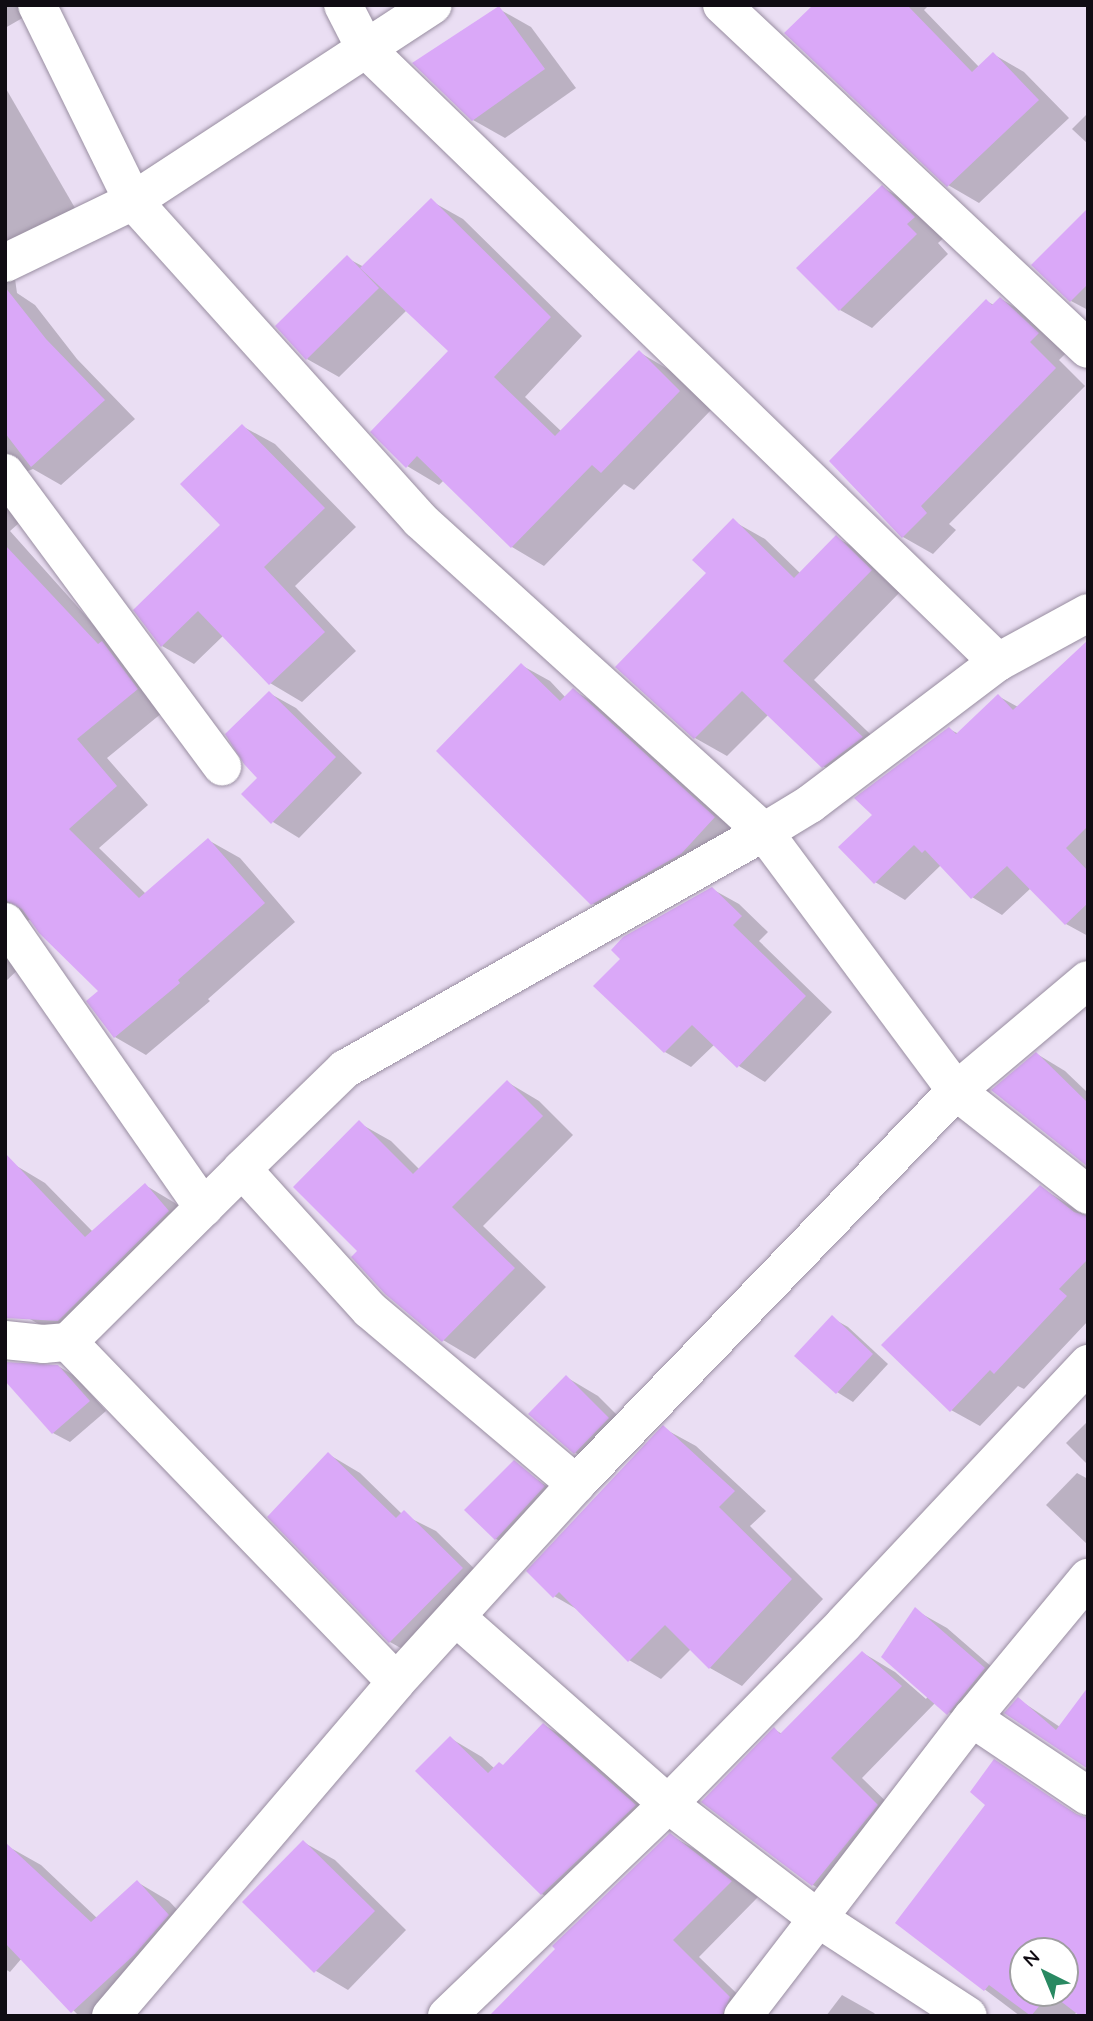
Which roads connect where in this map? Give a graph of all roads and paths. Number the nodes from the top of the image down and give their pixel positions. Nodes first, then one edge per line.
1 (37, 5) edge
2 (343, 5) edge
3 (432, 5) edge
4 (722, 5) edge
5 (365, 48) junction
6 (133, 201) junction
7 (5, 263) edge
8 (1088, 349) edge
9 (5, 473) edge
10 (1088, 613) edge
11 (998, 662) junction
12 (222, 766) dead end
13 (764, 832) junction
14 (5, 922) edge
15 (1088, 981) edge
16 (956, 1091) junction
17 (242, 1169) junction
18 (1088, 1195) edge
19 (204, 1208) junction
20 (5, 1340) edge
21 (68, 1342) junction
22 (1088, 1364) edge
23 (576, 1484) junction
24 (1088, 1578) edge
25 (456, 1617) junction
26 (396, 1682) junction
27 (972, 1718) junction
28 (1088, 1796) edge
29 (668, 1804) junction
30 (816, 1917) junction
31 (111, 2016) edge
32 (447, 2016) edge
33 (743, 2016) edge
34 (968, 2016) edge

1 - 6 street
2 - 5 street
3 - 5 street
4 - 8 street
5 - 6 street
5 - 11 street
6 - 7 street
6 - 13 street
9 - 12 street
10 - 11 street
11 - 13 street
13 - 16 street
13 - 17 street
14 - 19 street
15 - 16 street
16 - 18 street
16 - 23 street
17 - 19 street
17 - 23 street
19 - 21 street
20 - 21 street
21 - 26 street
22 - 29 street
23 - 25 street
24 - 27 street
25 - 26 street
25 - 29 street
26 - 31 street
27 - 28 street
27 - 30 street
29 - 30 street
29 - 32 street
30 - 33 street
30 - 34 street

